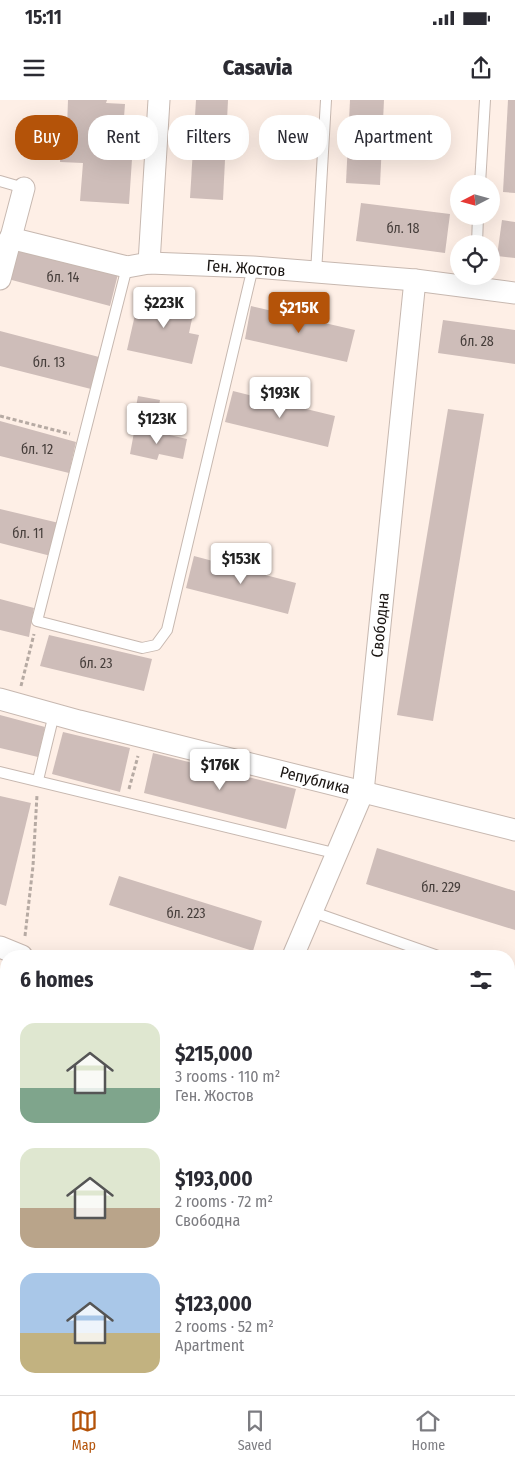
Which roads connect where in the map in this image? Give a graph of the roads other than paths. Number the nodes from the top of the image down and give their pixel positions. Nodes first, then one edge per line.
1 (159, 100) edge
2 (326, 100) edge
3 (485, 100) edge
4 (481, 175) edge
5 (0, 182) edge
6 (24, 188) joint
7 (10, 238) junction
8 (149, 262) junction
9 (127, 267) junction
10 (253, 267) junction
11 (316, 273) junction
12 (1, 274) edge
13 (415, 280) junction
14 (450, 281) edge
15 (486, 285) edge
16 (515, 293) edge
17 (8, 701) edge
18 (54, 714) junction
19 (0, 772) edge
20 (38, 780) junction
21 (364, 792) junction
22 (515, 830) edge
23 (338, 854) junction
24 (312, 912) junction
25 (0, 947) edge
26 (23, 947) edge
27 (296, 950) edge
28 (421, 950) edge

1 - 8 street
2 - 11 lane
3 - 4 lane
5 - 6 lane
6 - 7 street
7 - 9 street, Ген. Жостов
7 - 12 street
8 - 9 street, Ген. Жостов
8 - 10 street, Ген. Жостов
9 - 10 lane
10 - 11 street, Ген. Жостов
11 - 13 street, Ген. Жостов
13 - 14 street, Ген. Жостов
13 - 21 street, Свободна
15 - 16 street, Ген. Жостов
17 - 18 street, Република
18 - 20 lane
18 - 21 street, Република
19 - 20 lane
20 - 23 lane
21 - 22 street, Република
21 - 23 street, Свободна
23 - 24 street, Свободна
24 - 27 street, Свободна
24 - 28 lane
25 - 26 street

